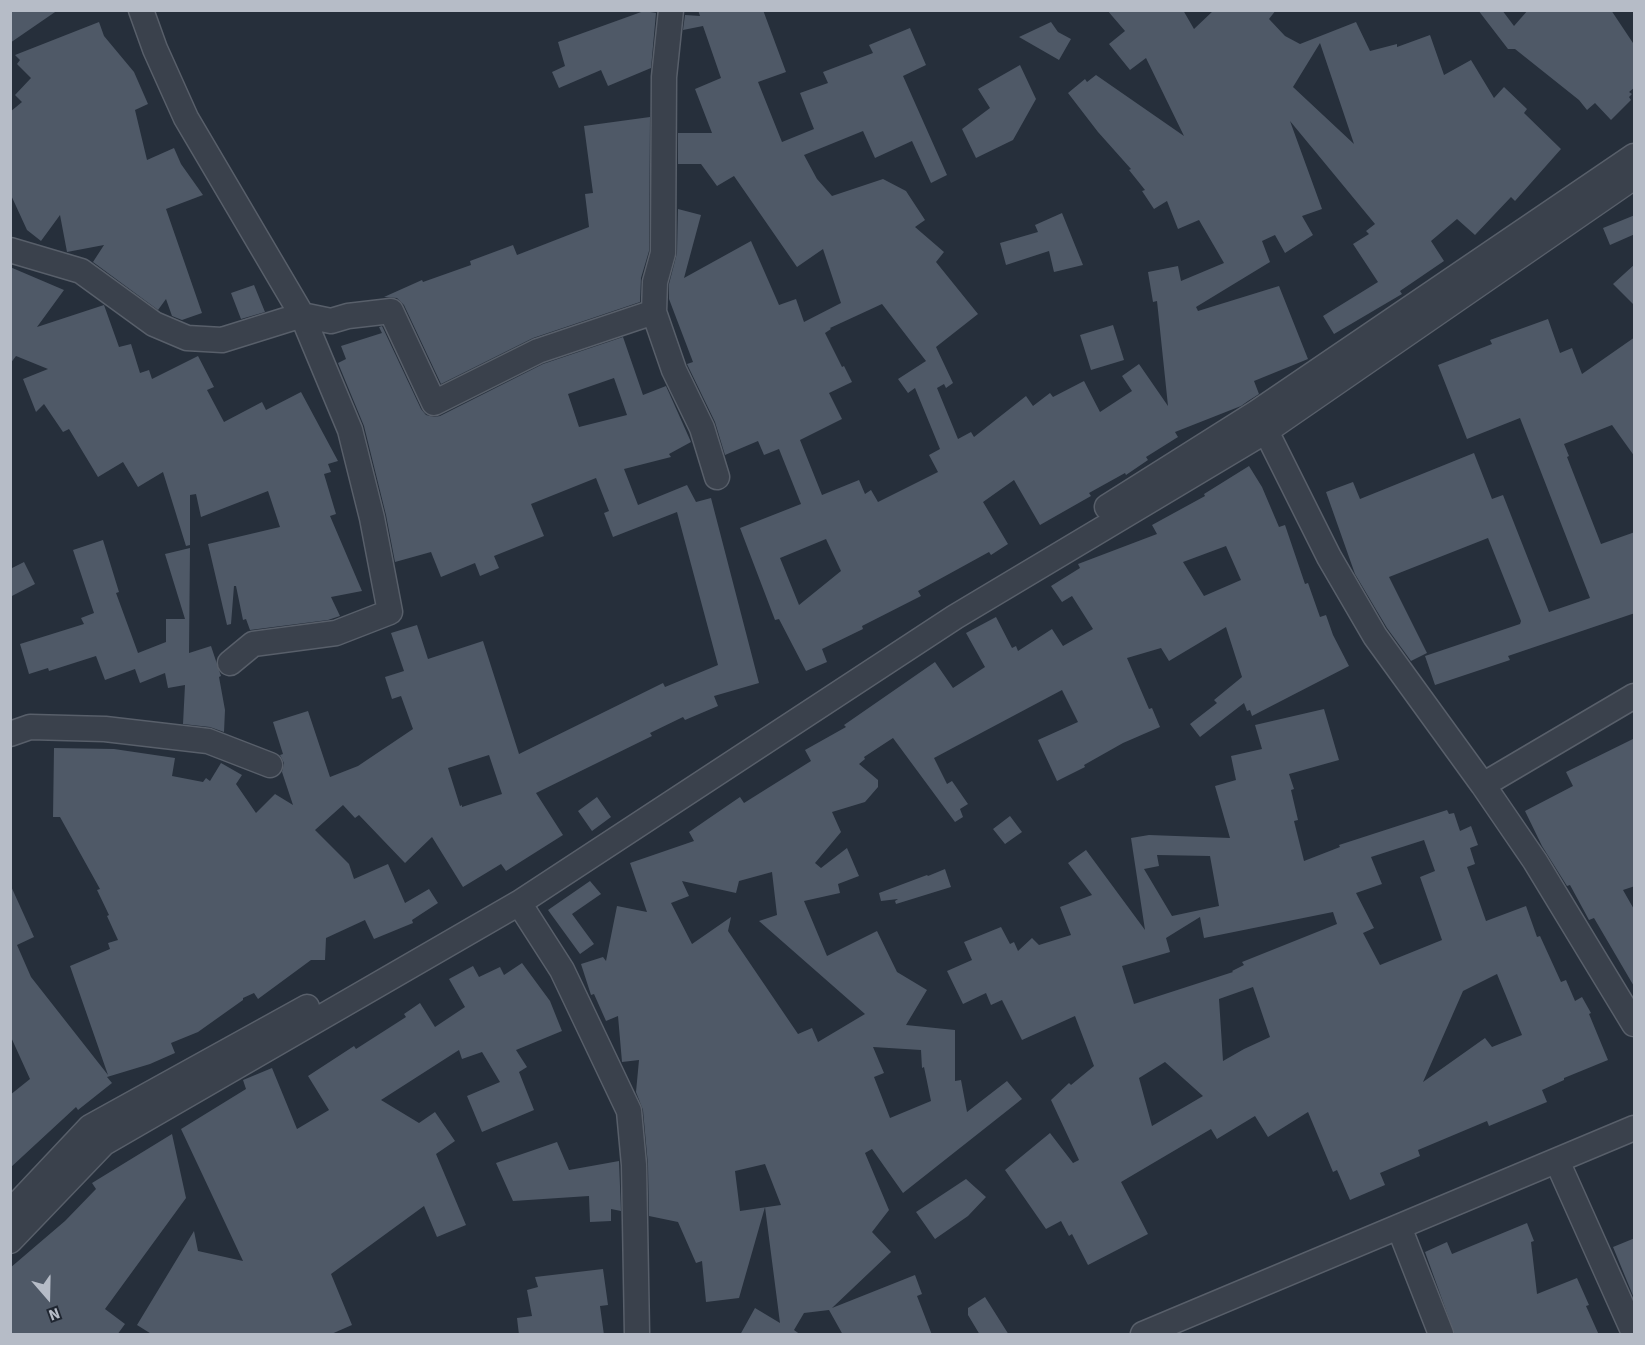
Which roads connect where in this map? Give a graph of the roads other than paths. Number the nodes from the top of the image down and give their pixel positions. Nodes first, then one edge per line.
1 (141, 10) edge
2 (671, 10) edge
3 (1635, 156) edge
4 (1635, 177) edge
5 (10, 250) edge
6 (654, 312) junction
7 (302, 315) junction
8 (1266, 431) junction
9 (717, 477) dead end
10 (230, 663) dead end
11 (1635, 696) edge
12 (10, 734) edge
13 (270, 765) dead end
14 (1483, 785) junction
15 (519, 903) junction
16 (1635, 1024) edge
17 (1635, 1128) edge
18 (1557, 1161) junction
19 (10, 1212) edge
20 (1399, 1227) junction
21 (10, 1241) edge
22 (1635, 1333) edge
23 (637, 1335) edge
24 (1143, 1335) edge
25 (1441, 1335) edge

1 - 7 street
2 - 6 street
3 - 19 street
4 - 8 street
5 - 7 street
6 - 7 street
6 - 9 street
7 - 10 street
8 - 14 street
8 - 15 street
11 - 14 street
12 - 13 street
14 - 16 street
15 - 21 street
15 - 23 street
17 - 18 street
18 - 20 street
18 - 22 street
20 - 24 street
20 - 25 street

